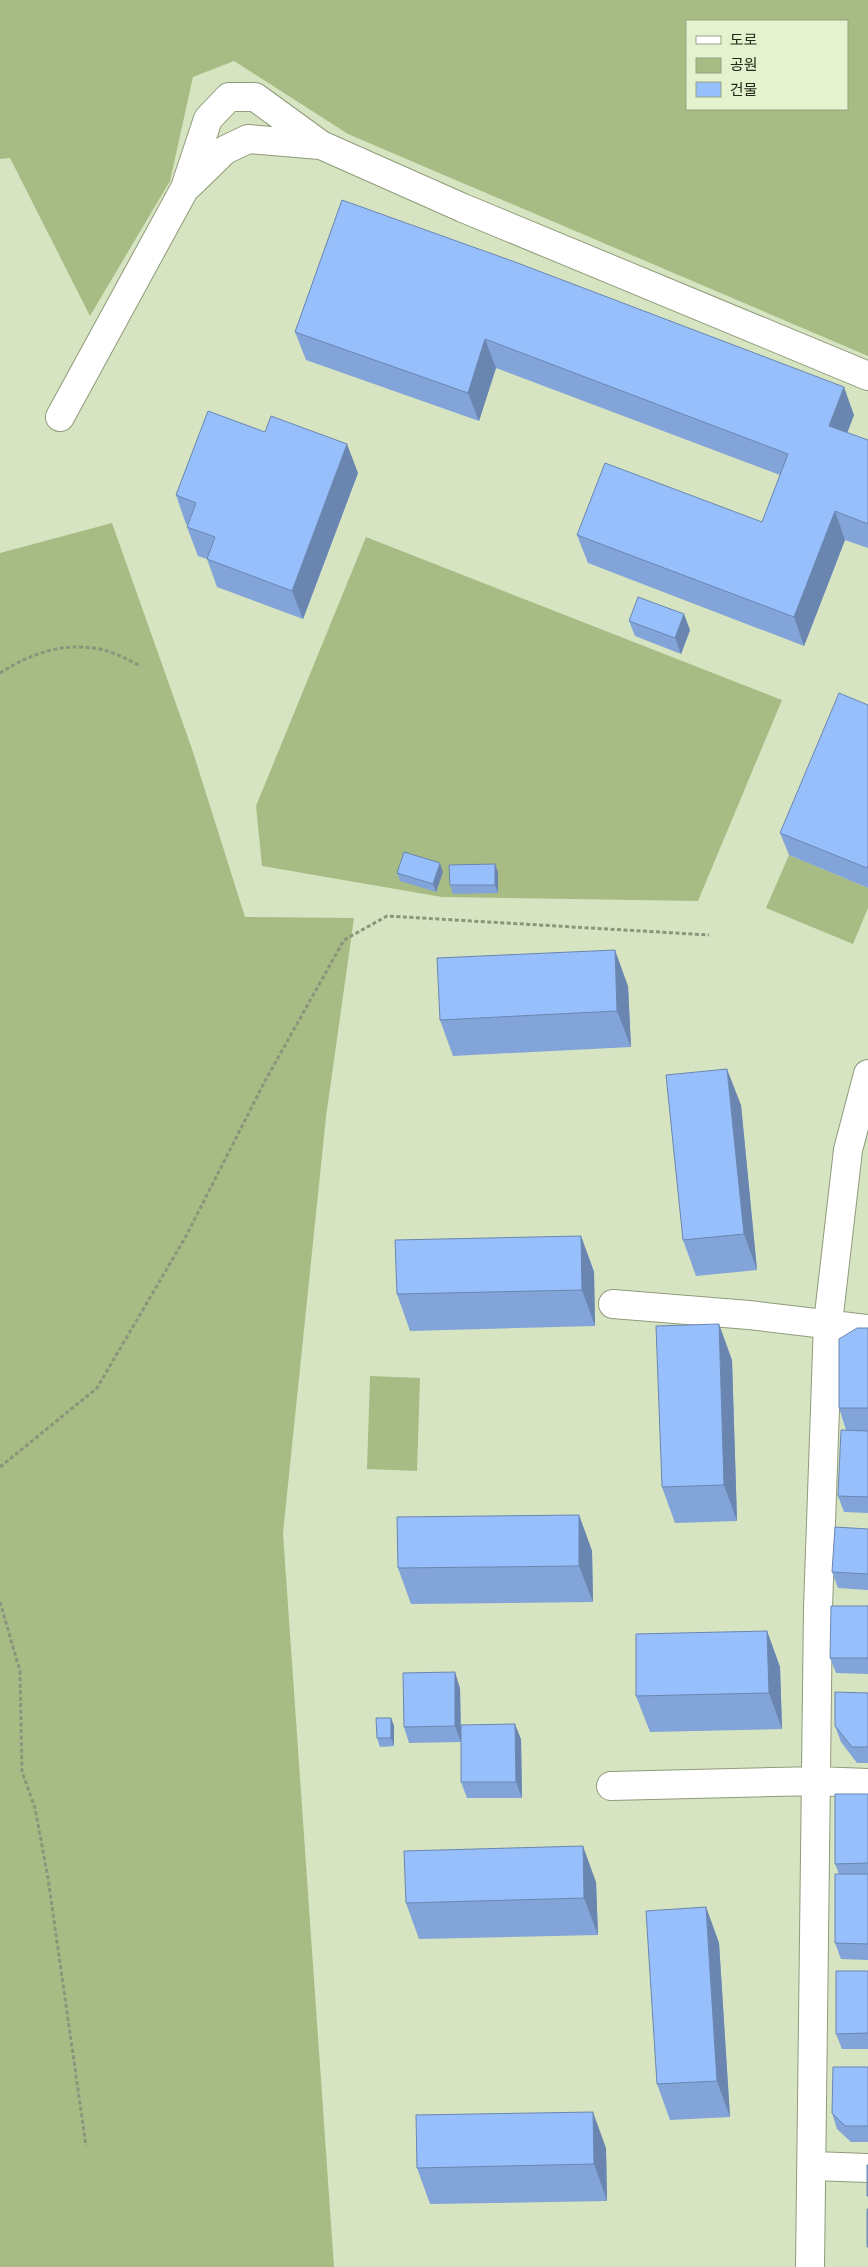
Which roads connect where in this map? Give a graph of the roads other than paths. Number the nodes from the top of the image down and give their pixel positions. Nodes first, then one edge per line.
1 (321, 145) junction
2 (185, 188) junction
3 (868, 376) edge
4 (60, 417) dead end
5 (868, 1074) edge
6 (613, 1304) dead end
7 (828, 1323) junction
8 (868, 1329) edge
9 (817, 1781) junction
10 (868, 1784) edge
11 (611, 1786) dead end
12 (813, 2166) junction
13 (868, 2168) edge
14 (810, 2267) edge

1 - 2 street
1 - 2 street
1 - 3 street
2 - 4 street
5 - 7 street
6 - 7 street
7 - 8 street
7 - 9 street
9 - 10 street
9 - 11 street
9 - 12 street
12 - 13 street
12 - 14 street

